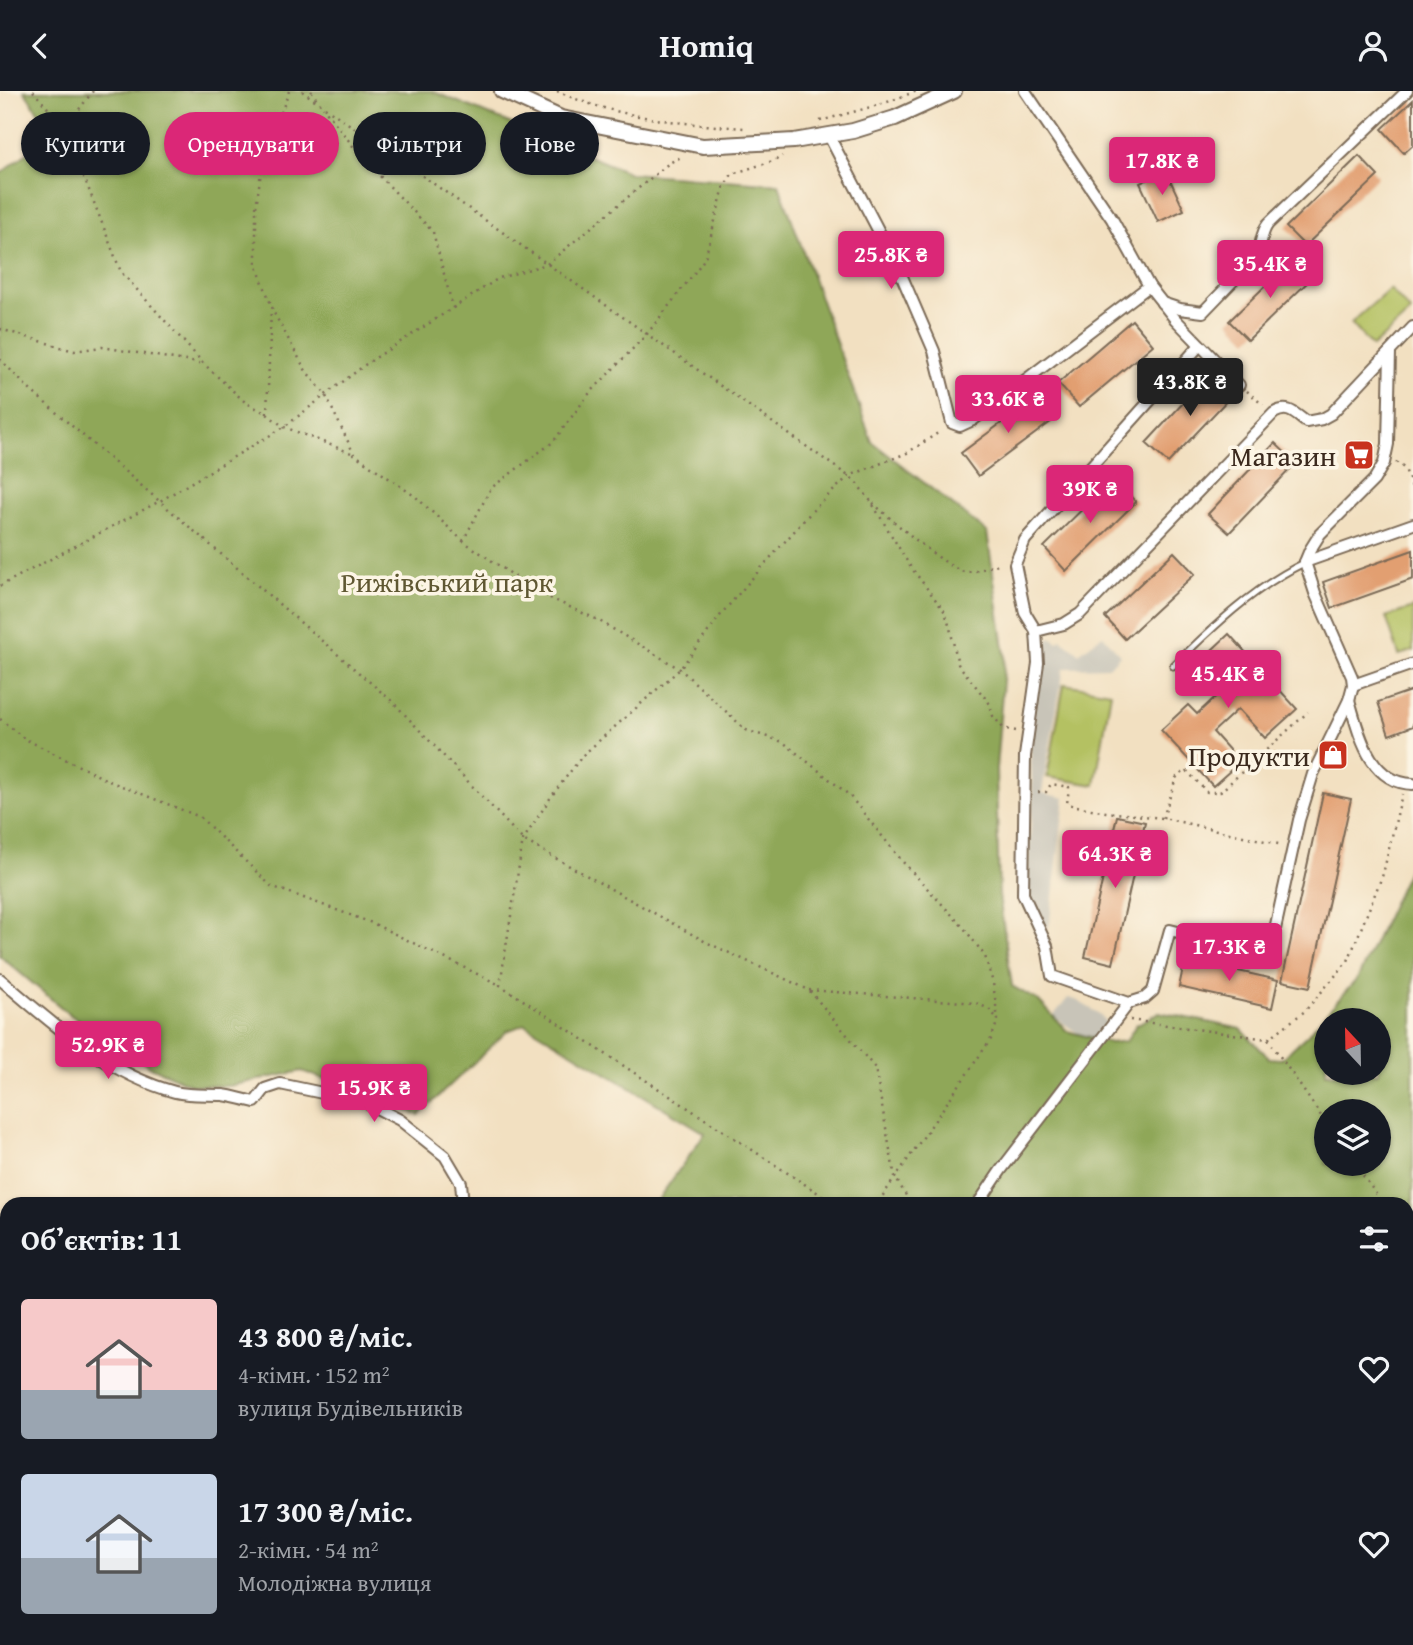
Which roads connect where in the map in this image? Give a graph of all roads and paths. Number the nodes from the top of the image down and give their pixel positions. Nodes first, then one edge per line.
1 (33, 91) edge
2 (93, 91) edge
3 (289, 91) edge
4 (302, 91) edge
5 (312, 91) edge
6 (502, 91) edge
7 (556, 91) edge
8 (917, 91) edge
9 (954, 91) edge
10 (1025, 91) edge
11 (1407, 91) edge
12 (321, 104) junction
13 (51, 112) edge
14 (77, 112) edge
15 (818, 121) dead end
16 (755, 129) dead end
17 (829, 136) junction
18 (801, 140) junction
19 (681, 157) dead end
20 (83, 175) edge
21 (547, 264) junction
22 (1149, 286) junction
23 (1162, 303) junction
24 (271, 306) junction
25 (453, 308) junction
26 (1413, 327) edge
27 (0, 329) edge
28 (646, 334) junction
29 (1199, 346) junction
30 (1390, 352) junction
31 (0, 359) edge
32 (204, 364) junction
33 (1239, 385) joint
34 (325, 394) junction
35 (1274, 413) junction
36 (267, 414) junction
37 (956, 425) junction
38 (284, 427) junction
39 (354, 454) junction
40 (1405, 469) dead end
41 (849, 477) junction
42 (1413, 490) edge
43 (870, 500) junction
44 (160, 501) junction
45 (1413, 524) edge
46 (463, 541) junction
47 (1306, 562) junction
48 (1015, 564) junction
49 (0, 586) edge
50 (1036, 631) junction
51 (1413, 664) edge
52 (1173, 666) dead end
53 (680, 669) junction
54 (1353, 685) junction
55 (1349, 700) junction
56 (1308, 712) dead end
57 (0, 719) edge
58 (1028, 737) junction
59 (1409, 784) edge
60 (1046, 792) dead end
61 (1163, 818) junction
62 (523, 840) junction
63 (1293, 848) junction
64 (0, 979) edge
65 (500, 985) junction
66 (809, 989) junction
67 (1129, 1003) junction
68 (1117, 1018) junction
69 (998, 1020) junction
70 (1268, 1039) junction
71 (1314, 1106) edge
72 (1363, 1176) edge
73 (895, 1177) junction
74 (462, 1197) edge
75 (824, 1197) edge
76 (882, 1197) edge
77 (907, 1197) edge
78 (983, 1197) edge
79 (1378, 1197) edge

1 - 13 path
2 - 14 path
3 - 24 path
4 - 12 path
5 - 12 path
6 - 18 street
7 - 16 path
8 - 15 path
9 - 17 street
10 - 22 street
11 - 23 street
12 - 21 path
12 - 25 path
17 - 18 street
17 - 37 street
18 - 28 path
19 - 21 path
20 - 32 path
21 - 25 path
21 - 28 path
22 - 23 street
22 - 37 street
23 - 29 street
24 - 34 path
24 - 36 path
25 - 34 path
26 - 30 street
27 - 32 path
28 - 41 path
28 - 46 path
29 - 33 street
29 - 48 street
30 - 35 street
30 - 47 street
31 - 44 path
32 - 36 path
33 - 35 path
34 - 38 path
34 - 39 path
35 - 50 street
36 - 38 path
37 - 41 path
38 - 39 path
38 - 44 path
39 - 46 path
40 - 42 path
41 - 43 path
41 - 53 path
43 - 48 path
43 - 58 path
44 - 49 path
44 - 62 path
45 - 47 street
46 - 53 path
47 - 52 lane
47 - 54 street
48 - 50 street
50 - 58 street
51 - 54 street
53 - 62 path
53 - 69 path
54 - 55 street
55 - 59 street
55 - 63 street
56 - 61 path
57 - 65 path
58 - 67 street
59 - 70 path
60 - 61 path
61 - 63 path
62 - 65 path
62 - 66 path
63 - 67 street
64 - 74 street
65 - 75 path
66 - 69 path
66 - 73 path
67 - 68 street
68 - 70 path
68 - 78 street
69 - 73 path
70 - 71 path
72 - 79 path
73 - 76 path
73 - 77 path

